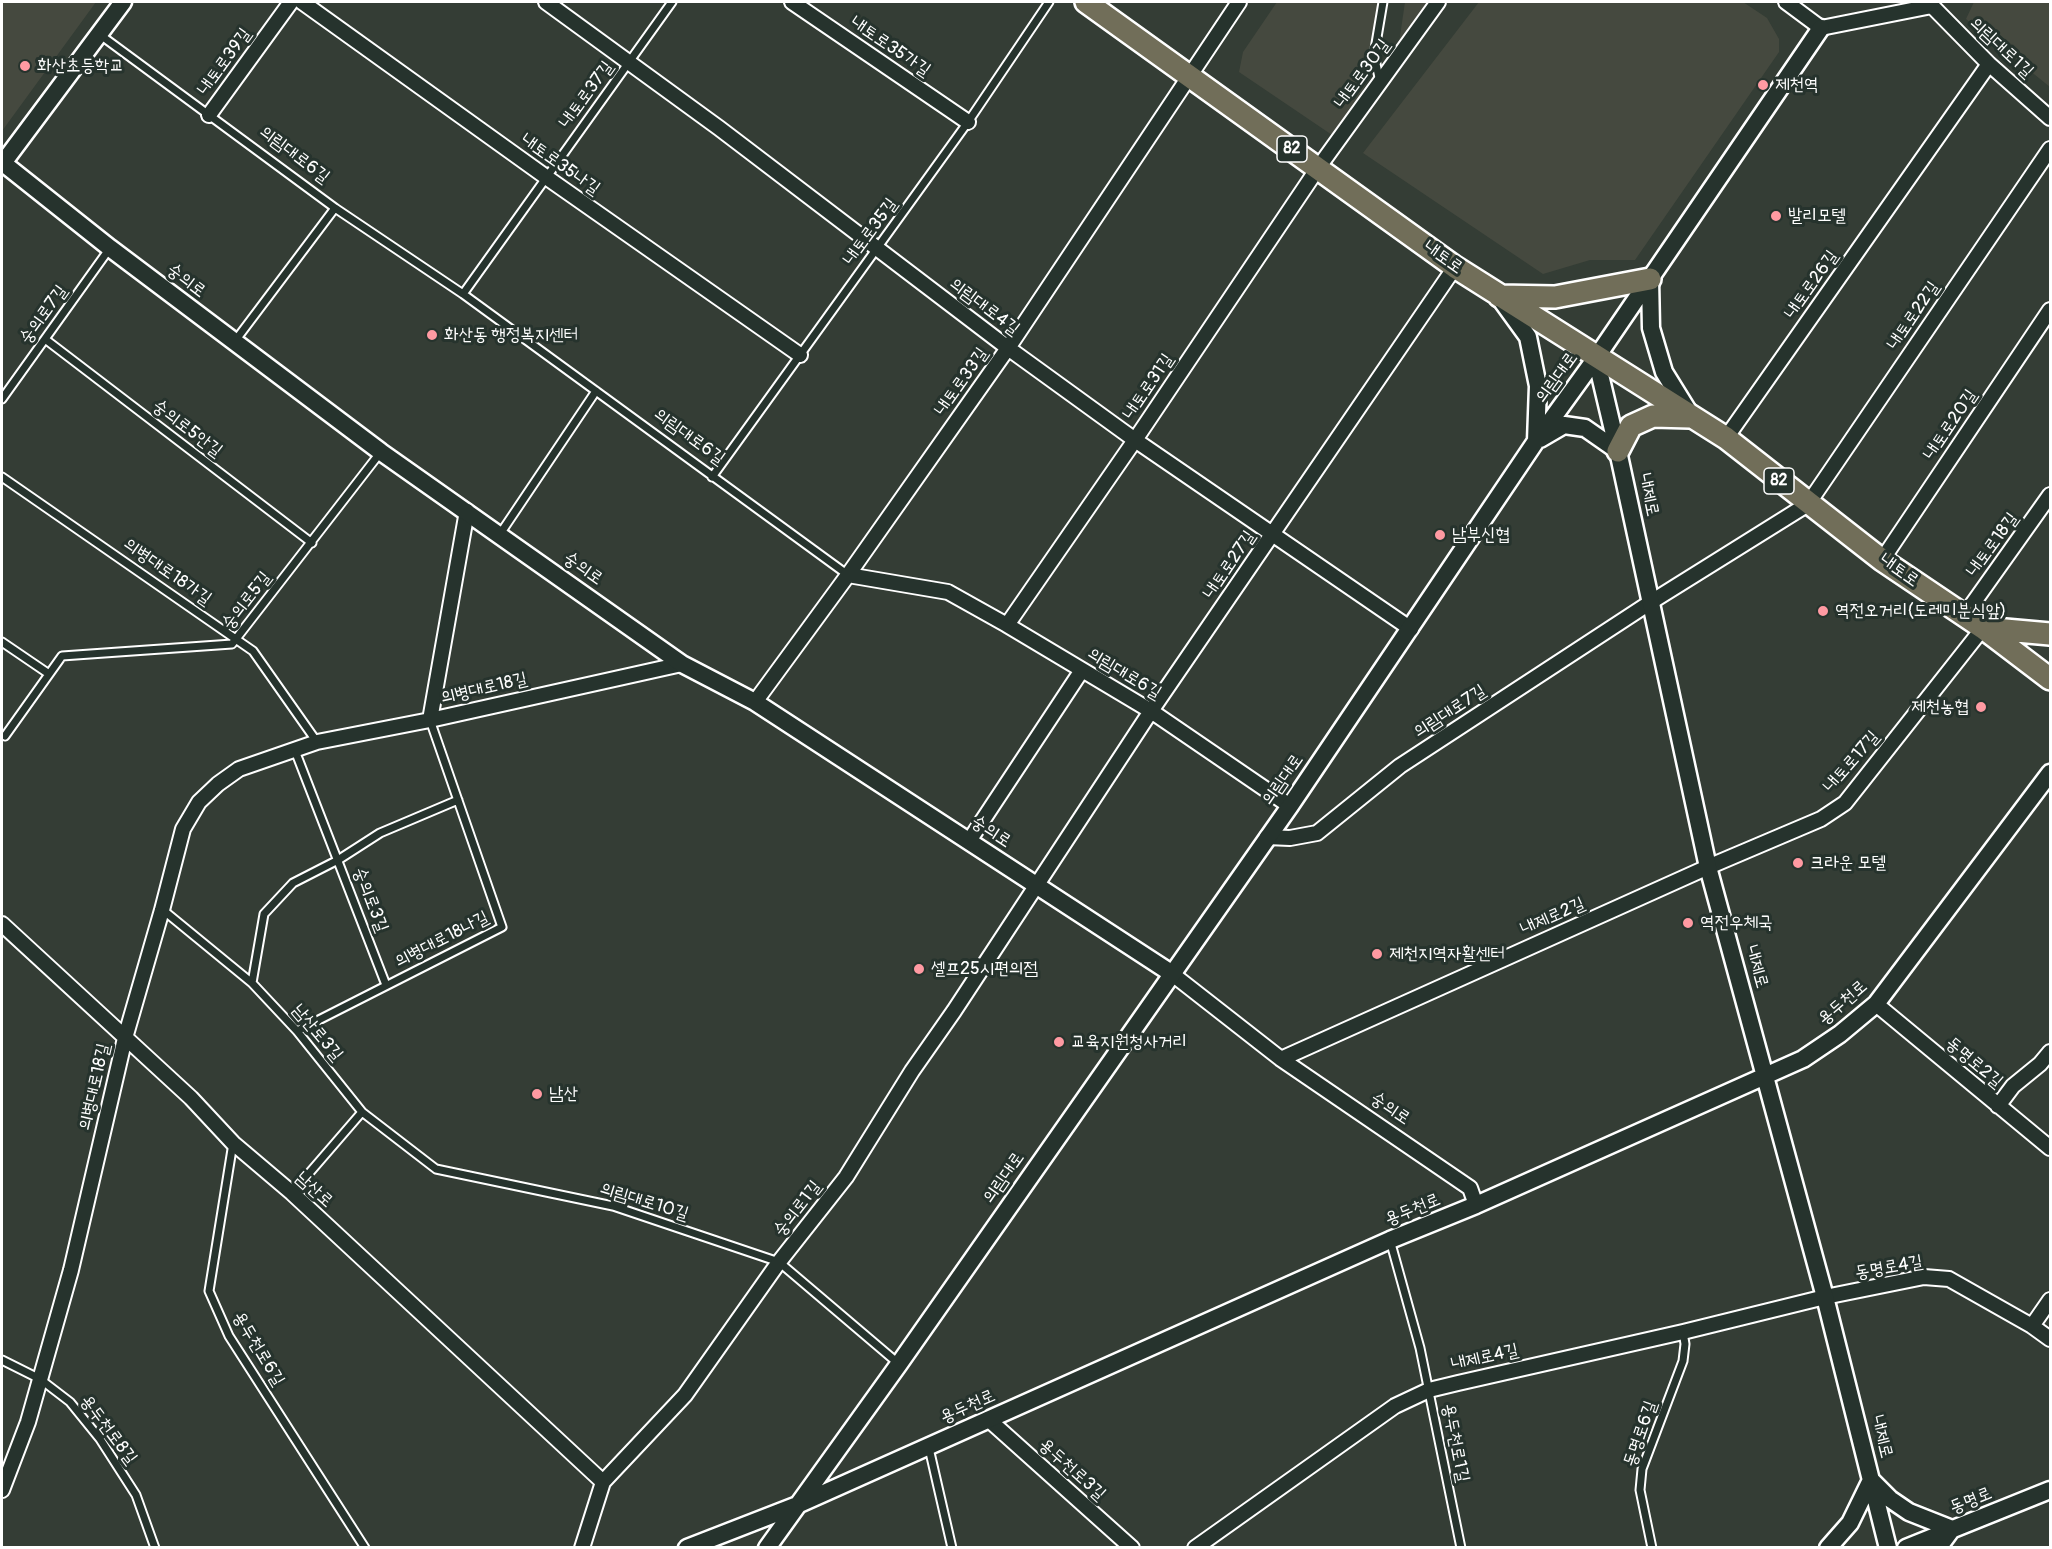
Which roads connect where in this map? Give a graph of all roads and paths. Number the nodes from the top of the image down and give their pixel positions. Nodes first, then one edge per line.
1 (123, 2) edge
2 (291, 2) edge
3 (302, 2) edge
4 (546, 2) edge
5 (672, 2) edge
6 (792, 2) edge
7 (1049, 2) edge
8 (1086, 2) edge
9 (1239, 2) edge
10 (1383, 2) edge
11 (1438, 2) edge
12 (1786, 2) edge
13 (1821, 28) junction
14 (99, 34) junction
15 (629, 62) junction
16 (1989, 64) junction
17 (1189, 75) junction
18 (1380, 82) junction
19 (209, 115) junction
20 (2050, 118) edge
21 (968, 122) junction
22 (2050, 149) edge
23 (2, 164) edge
24 (1318, 168) junction
25 (546, 177) junction
26 (335, 208) junction
27 (110, 248) junction
28 (877, 248) junction
29 (1455, 267) junction
30 (1650, 279) junction
31 (463, 294) junction
32 (1498, 296) junction
33 (2050, 310) edge
34 (45, 339) junction
35 (234, 341) junction
36 (1008, 348) junction
37 (800, 355) junction
38 (1596, 358) junction
39 (596, 391) junction
40 (2, 399) edge
41 (1692, 417) junction
42 (1726, 438) junction
43 (1135, 441) junction
44 (1536, 441) junction
45 (1618, 451) junction
46 (381, 452) junction
47 (2, 477) edge
48 (712, 477) junction
49 (2050, 495) edge
50 (1808, 504) junction
51 (467, 511) junction
52 (500, 534) junction
53 (1272, 534) junction
54 (312, 543) junction
55 (1882, 560) junction
56 (848, 575) junction
57 (1651, 602) junction
58 (1964, 616) junction
59 (1007, 625) junction
60 (1983, 628) junction
61 (1411, 629) junction
62 (2050, 634) edge
63 (237, 639) junction
64 (2, 642) edge
65 (682, 664) junction
66 (1082, 670) junction
67 (49, 674) junction
68 (2050, 678) edge
69 (755, 702) junction
70 (1151, 711) junction
71 (430, 720) junction
72 (5, 736) dead end
73 (317, 742) junction
74 (294, 748) junction
75 (2050, 773) edge
76 (458, 800) junction
77 (1290, 806) junction
78 (1268, 837) junction
79 (969, 841) junction
80 (338, 860) junction
81 (1708, 867) junction
82 (1037, 885) junction
83 (162, 910) junction
84 (2, 924) edge
85 (1171, 973) junction
86 (252, 983) junction
87 (386, 986) junction
88 (1876, 1004) junction
89 (297, 1030) junction
90 (125, 1038) junction
91 (2050, 1052) edge
92 (1281, 1059) junction
93 (1766, 1075) junction
94 (1998, 1106) junction
95 (362, 1112) junction
96 (233, 1143) junction
97 (2050, 1148) edge
98 (292, 1193) junction
99 (1476, 1205) junction
100 (1390, 1239) junction
101 (779, 1262) junction
102 (1825, 1297) junction
103 (2050, 1300) edge
104 (2032, 1326) junction
105 (1683, 1332) junction
106 (2050, 1339) edge
107 (2, 1360) edge
108 (898, 1364) junction
109 (40, 1379) junction
110 (1429, 1390) junction
111 (988, 1419) junction
112 (928, 1446) junction
113 (1871, 1480) junction
114 (603, 1482) junction
115 (2, 1490) edge
116 (2050, 1490) edge
117 (795, 1506) junction
118 (1952, 1529) junction
119 (155, 1548) edge
120 (365, 1548) edge
121 (582, 1548) edge
122 (687, 1548) edge
123 (767, 1548) edge
124 (952, 1548) edge
125 (1132, 1548) edge
126 (1195, 1548) edge
127 (1461, 1548) edge
128 (1652, 1548) edge
129 (1828, 1548) edge
130 (1888, 1548) edge
131 (1906, 1548) edge
132 (1938, 1548) edge

1 - 14 street
2 - 19 street, 내토로39길
3 - 25 street, 내토로35나길
4 - 15 street, 의림대로4길
5 - 15 lane, 내토로37길
6 - 21 street, 내토로35가길
7 - 21 lane, 내토로35길
8 - 17 main road, 내토로 / 82
9 - 17 street, 내토로33길
10 - 18 lane
11 - 18 street, 내토로30길
12 - 13 street
13 - 16 street, 의림대로1길
13 - 30 street, 의림대로
14 - 19 lane, 의림대로6길
14 - 23 street
15 - 25 lane, 내토로37길
15 - 28 street, 의림대로4길
16 - 20 street, 의림대로1길
16 - 42 street, 내토로26길
17 - 24 main road, 내토로 / 82
17 - 36 street, 내토로33길
18 - 24 street, 내토로30길
19 - 26 lane, 의림대로6길
21 - 28 lane, 내토로35길
22 - 50 street, 내토로22길
23 - 27 street, 숭의로
24 - 29 main road, 내토로 / 82
24 - 43 street, 내토로31길
25 - 31 lane, 내토로37길
25 - 37 street, 내토로35나길
26 - 31 lane, 의림대로6길
26 - 35 lane
27 - 34 lane, 숭의로7길
27 - 35 street, 숭의로
28 - 36 street, 의림대로4길
28 - 37 lane, 내토로35길
29 - 32 main road, 내토로 / 82
29 - 53 street, 내토로27길
30 - 32 main road
30 - 38 street, 의림대로
30 - 41 street
31 - 39 lane, 의림대로6길
32 - 38 main road, 내토로 / 82
32 - 44 street
33 - 55 street, 내토로20길
34 - 40 lane, 숭의로7길
34 - 54 lane, 숭의로5안길
35 - 46 street, 숭의로
36 - 43 street, 의림대로4길
36 - 56 street, 내토로33길
37 - 48 lane, 내토로35길
38 - 41 main road, 내토로 / 82
38 - 44 street, 의림대로
38 - 45 street, 내제로
39 - 48 lane, 의림대로6길
39 - 52 lane
41 - 42 main road, 내토로 / 82
41 - 45 main road
42 - 50 main road, 내토로 / 82
43 - 53 street, 의림대로4길
43 - 59 street, 내토로31길
44 - 45 street
44 - 61 street, 의림대로
45 - 57 street, 내제로
46 - 51 street, 숭의로
46 - 54 lane, 숭의로5길
47 - 63 lane, 의병대로18가길
48 - 56 lane, 의림대로6길
49 - 58 street, 내토로18길
50 - 55 main road, 내토로 / 82
50 - 57 street
51 - 52 street, 숭의로
51 - 71 street
52 - 65 street, 숭의로
53 - 61 street, 의림대로4길
53 - 70 street, 내토로27길
54 - 63 lane, 숭의로5길
55 - 58 main road, 내토로 / 82
56 - 59 street, 의림대로6길
56 - 69 street, 내토로33길
57 - 78 street, 의림대로7길
57 - 81 street, 내제로
58 - 60 main road, 내토로 / 82
59 - 66 street, 의림대로6길
60 - 62 main road
60 - 68 main road, 내토로 / 82
60 - 81 street, 내토로17길
61 - 77 street, 의림대로
63 - 67 lane, 숭의로5길
63 - 73 lane, 의병대로18가길
64 - 67 lane
65 - 69 street, 숭의로
65 - 71 street, 의병대로18길
66 - 70 street, 의림대로6길
66 - 79 street
67 - 72 lane, 숭의로5길
69 - 79 street, 숭의로
70 - 77 street, 의림대로6길
70 - 82 street, 내토로27길
71 - 73 street, 의병대로18길
71 - 76 lane, 의병대로18나길
73 - 74 street, 의병대로18길
74 - 80 lane
74 - 83 street, 의병대로18길
75 - 88 street, 용두천로
76 - 80 lane, 숭의로3길
76 - 87 lane, 의병대로18나길
77 - 78 street, 의림대로
78 - 85 street, 의림대로
79 - 82 street, 숭의로
80 - 86 lane, 숭의로3길
80 - 87 lane, 숭의로3길
81 - 92 street, 내제로2길
81 - 93 street, 내제로
82 - 85 street, 숭의로
82 - 101 street, 숭의로1길
83 - 86 lane, 남산로3길
83 - 90 street, 의병대로18길
84 - 90 street, 남산로
85 - 92 street, 숭의로
85 - 108 street, 의림대로
86 - 89 lane, 남산로3길
87 - 89 lane, 의병대로18나길
88 - 93 street, 용두천로
88 - 94 street, 동명로2길
89 - 95 lane, 남산로3길
90 - 96 street, 남산로
90 - 109 street, 의병대로18길
91 - 94 street
92 - 99 street, 숭의로
93 - 99 street, 용두천로
93 - 102 street, 내제로
94 - 97 street, 동명로2길
95 - 98 lane
95 - 101 lane, 의림대로10길
96 - 98 street, 남산로
96 - 120 lane, 용두천로6길
98 - 114 street, 남산로
99 - 100 street, 용두천로
100 - 110 lane, 용두천로1길
100 - 111 street, 용두천로
101 - 108 lane, 의림대로10길
101 - 114 street, 숭의로1길
102 - 104 street, 동명로4길
102 - 105 street, 내제로4길
102 - 113 street, 내제로
103 - 104 street
104 - 106 street, 동명로4길
105 - 110 street, 내제로4길
105 - 128 lane, 동명로6길
107 - 109 lane, 용두천로8길
108 - 117 street, 의림대로
109 - 115 street, 의병대로18길
109 - 119 lane, 용두천로8길
110 - 126 street, 내제로4길
110 - 127 lane, 용두천로1길
111 - 112 street, 용두천로
111 - 125 street, 용두천로3길
112 - 117 street, 용두천로
112 - 124 lane
113 - 118 street
113 - 129 street
113 - 130 street, 내제로
114 - 121 street, 숭의로1길
116 - 118 street, 동명로
117 - 122 street, 용두천로
117 - 123 street, 의림대로
118 - 131 street, 동명로
118 - 132 street

